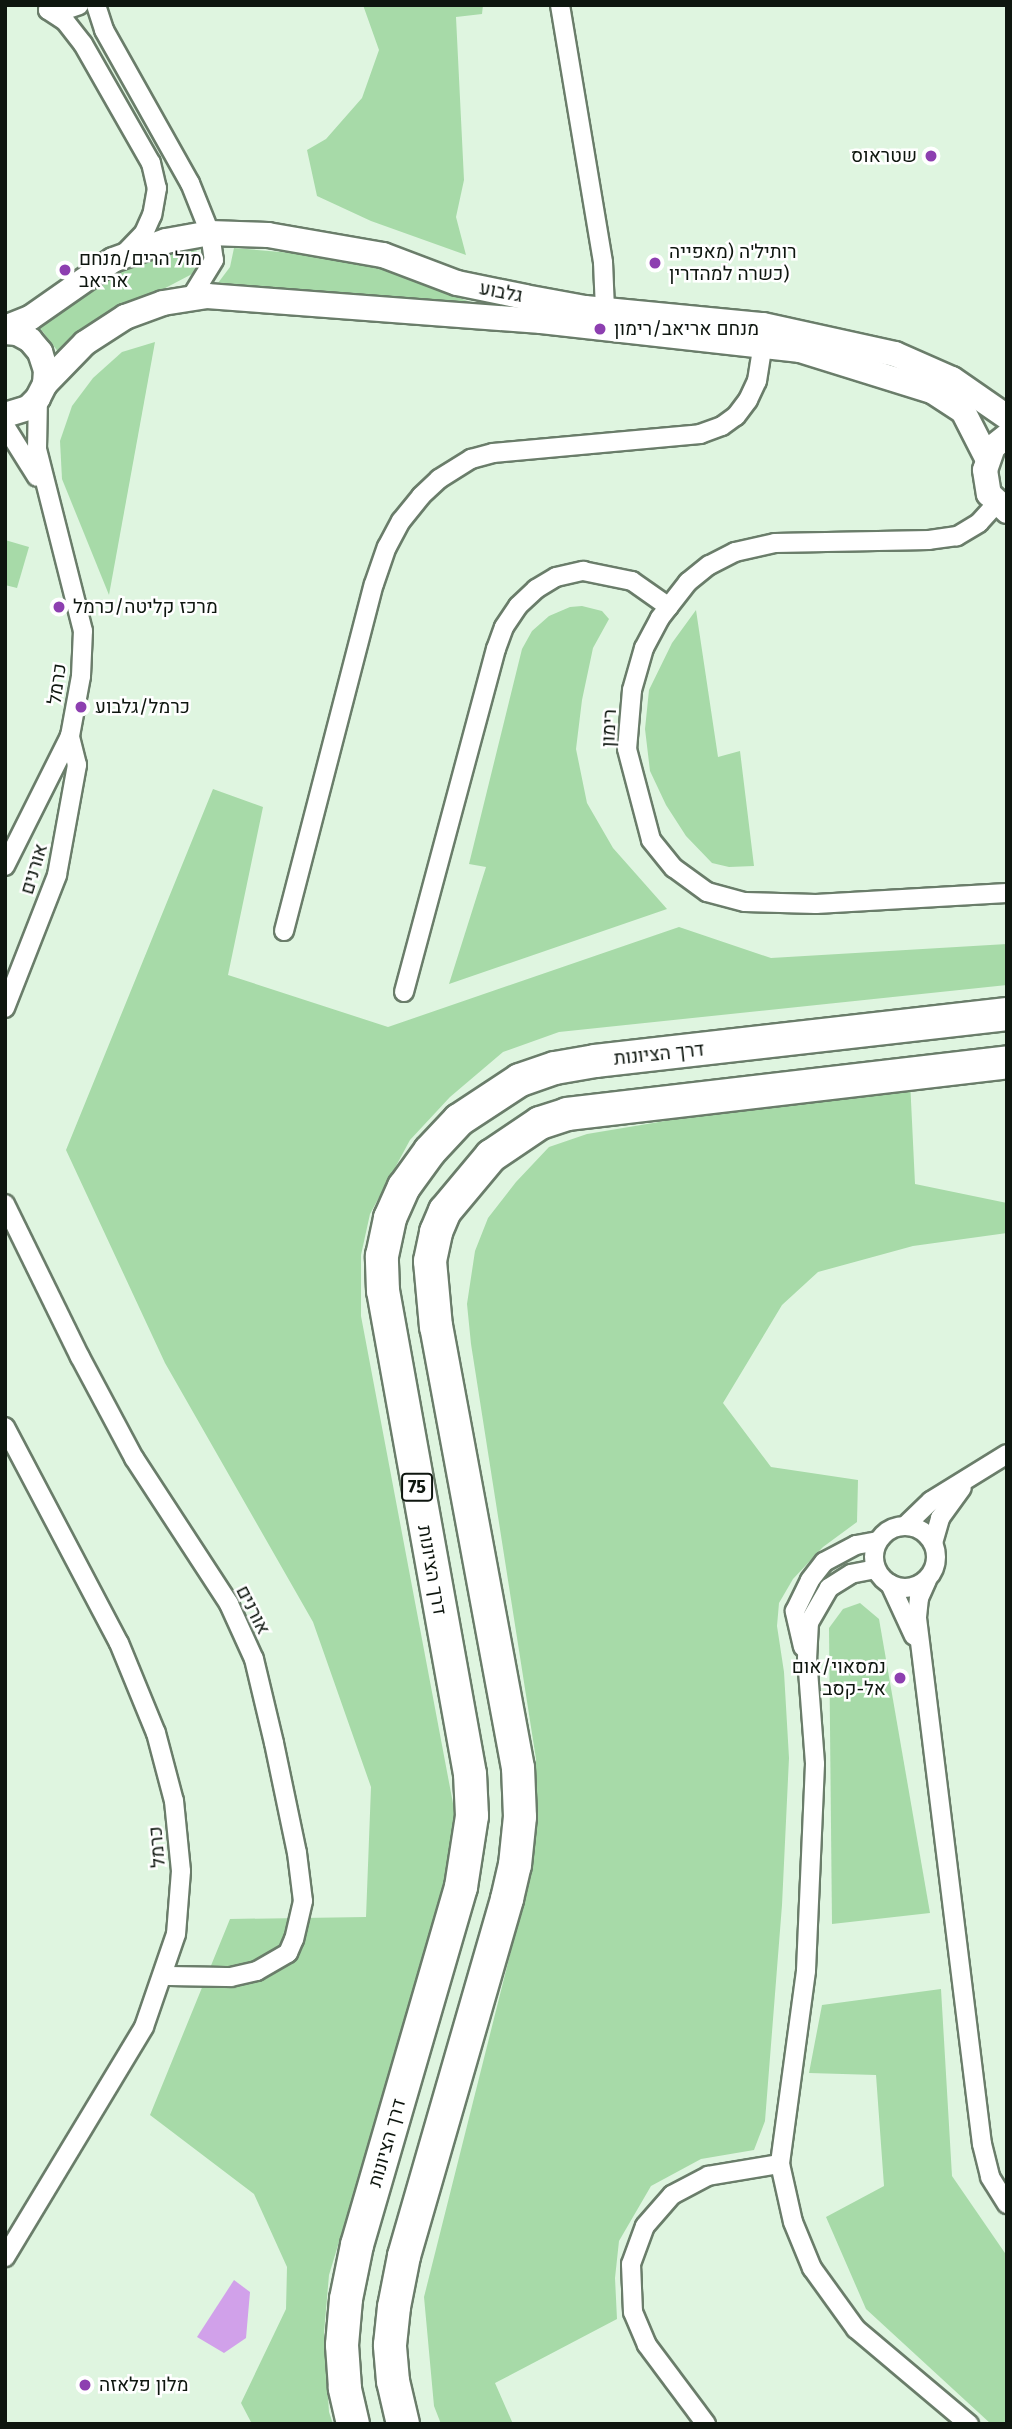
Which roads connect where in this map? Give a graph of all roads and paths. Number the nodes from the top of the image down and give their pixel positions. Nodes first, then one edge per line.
1 (79, 5) edge
2 (96, 5) edge
3 (560, 5) edge
4 (43, 8) edge
5 (210, 233) junction
6 (121, 257) junction
7 (190, 299) junction
8 (605, 310) junction
9 (5, 330) edge
10 (763, 344) junction
11 (41, 391) junction
12 (5, 415) edge
13 (1007, 417) edge
14 (5, 426) edge
15 (1007, 436) edge
16 (988, 458) junction
17 (47, 495) junction
18 (1002, 508) edge
19 (669, 607) junction
20 (70, 736) junction
21 (5, 866) edge
22 (1007, 893) edge
23 (284, 931) dead end
24 (404, 992) dead end
25 (5, 1008) edge
26 (1007, 1014) edge
27 (1007, 1062) edge
28 (5, 1203) edge
29 (5, 1427) edge
30 (1007, 1454) edge
31 (969, 1479) junction
32 (905, 1526) junction
33 (878, 1541) junction
34 (933, 1543) junction
35 (876, 1569) junction
36 (927, 1580) junction
37 (890, 1584) junction
38 (921, 1652) junction
39 (807, 1657) junction
40 (164, 1976) junction
41 (780, 2164) junction
42 (1007, 2204) edge
43 (5, 2257) edge
44 (353, 2424) edge
45 (403, 2424) edge
46 (706, 2424) edge
47 (969, 2424) edge

1 - 4 street
2 - 5 street
3 - 8 street
4 - 6 street
5 - 6 street, גלבוע
5 - 7 street
5 - 8 street, גלבוע
6 - 9 street, גלבוע
7 - 10 street, גלבוע
7 - 11 street, גלבוע
8 - 13 street, גלבוע
9 - 11 street
10 - 16 street, גלבוע
10 - 23 street
11 - 12 street, גלבוע
11 - 17 street, כרמל
14 - 17 street, כרמל
15 - 16 street
16 - 18 street
17 - 20 street, כרמל
18 - 19 street, רימון
19 - 22 street, רימון
19 - 24 street
20 - 21 street, כרמל
20 - 25 street, אורנים
26 - 44 highway, דרך הציונות / 75
27 - 45 highway, 75
28 - 40 street, אורנים
29 - 40 street, כרמל
30 - 31 street
31 - 32 street
31 - 34 street
32 - 33 street
32 - 34 street
33 - 35 street
33 - 39 street
34 - 36 street
35 - 37 street
35 - 39 street
36 - 37 street
36 - 38 street
37 - 38 street
38 - 42 street
39 - 41 street
40 - 43 street, כרמל
41 - 46 street
41 - 47 street

